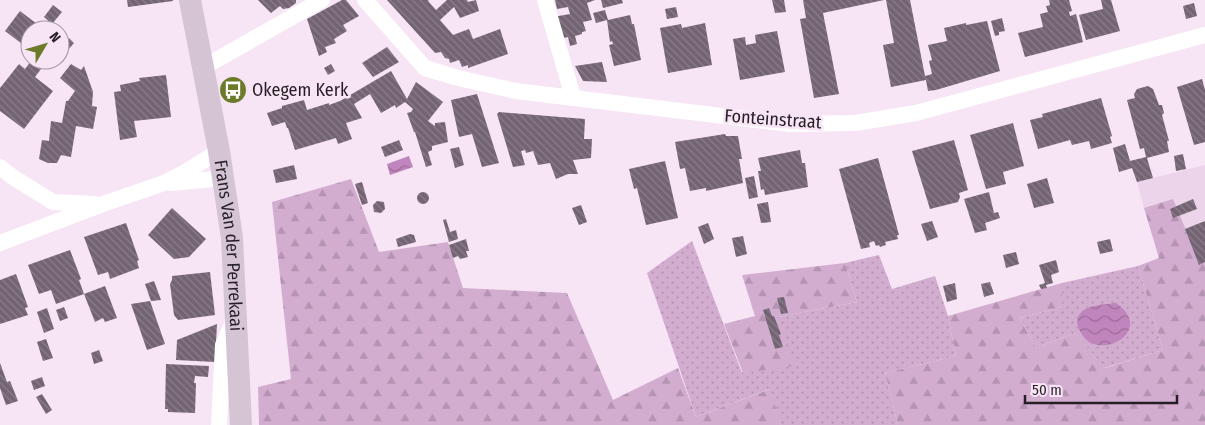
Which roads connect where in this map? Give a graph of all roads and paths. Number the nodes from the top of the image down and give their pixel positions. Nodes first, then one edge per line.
1 (190, 0) edge
2 (322, 0) edge
3 (365, 0) edge
4 (545, 0) edge
5 (1205, 35) edge
6 (204, 67) junction
7 (573, 97) junction
8 (219, 151) junction
9 (0, 167) edge
10 (223, 178) junction
11 (164, 183) junction
12 (103, 204) junction
13 (0, 243) edge
14 (236, 316) junction
15 (219, 425) edge
16 (241, 425) edge

1 - 6 main road, Frans Van der Perrekaai
2 - 6 street
3 - 7 street, Fonteinstraat
4 - 7 street
5 - 7 street, Fonteinstraat
6 - 8 main road, Frans Van der Perrekaai
8 - 10 main road, Frans Van der Perrekaai
8 - 11 street
9 - 12 street
10 - 11 street
10 - 14 main road, Frans Van der Perrekaai
11 - 12 street
12 - 13 street
14 - 15 street, Frans Van der Perrekaai
14 - 16 main road, Frans Van der Perrekaai

